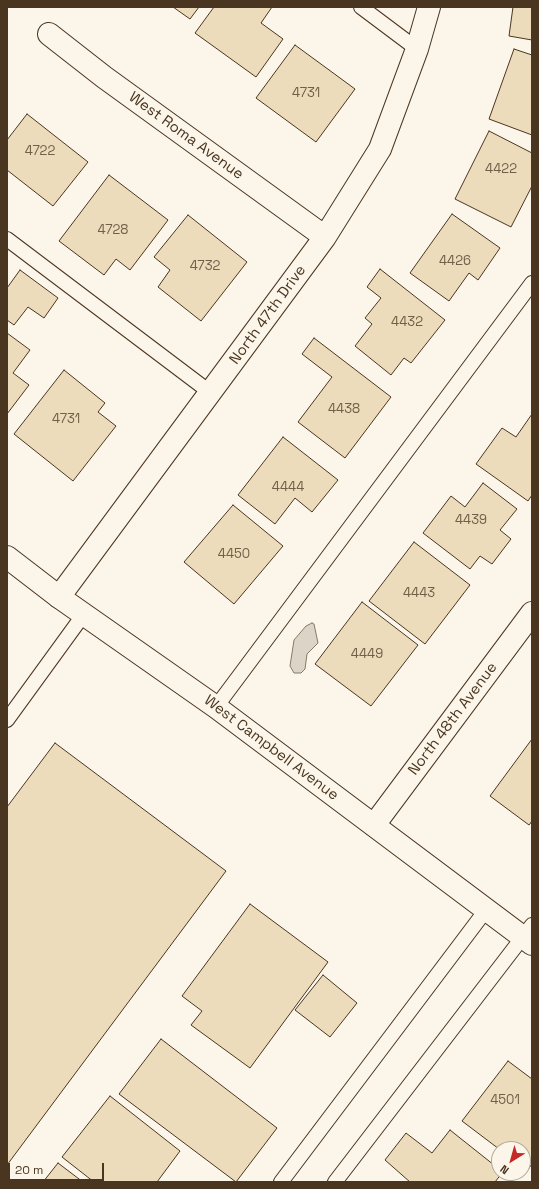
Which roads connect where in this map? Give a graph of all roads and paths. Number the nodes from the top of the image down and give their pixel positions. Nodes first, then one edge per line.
1 (361, 7) edge
2 (429, 7) edge
3 (49, 34) dead end
4 (417, 49) junction
5 (325, 237) junction
6 (7, 239) edge
7 (532, 283) edge
8 (211, 393) junction
9 (7, 557) edge
10 (60, 597) junction
11 (532, 613) edge
12 (84, 614) junction
13 (216, 707) junction
14 (7, 720) edge
15 (374, 825) junction
16 (486, 910) junction
17 (529, 936) edge
18 (281, 1182) edge
19 (335, 1182) edge

1 - 4 lane
2 - 4 street, North 47th Drive
3 - 5 street, West Roma Avenue
4 - 5 street, North 47th Drive
5 - 8 street, North 47th Drive
6 - 8 lane
7 - 13 lane
8 - 10 street, North 47th Drive
9 - 10 street, West Campbell Avenue
10 - 12 street, West Campbell Avenue
11 - 15 street, North 48th Avenue
12 - 13 street, West Campbell Avenue
12 - 14 lane
13 - 15 street, West Campbell Avenue
15 - 16 street, West Campbell Avenue
16 - 17 street, West Campbell Avenue
16 - 18 lane
17 - 19 lane

